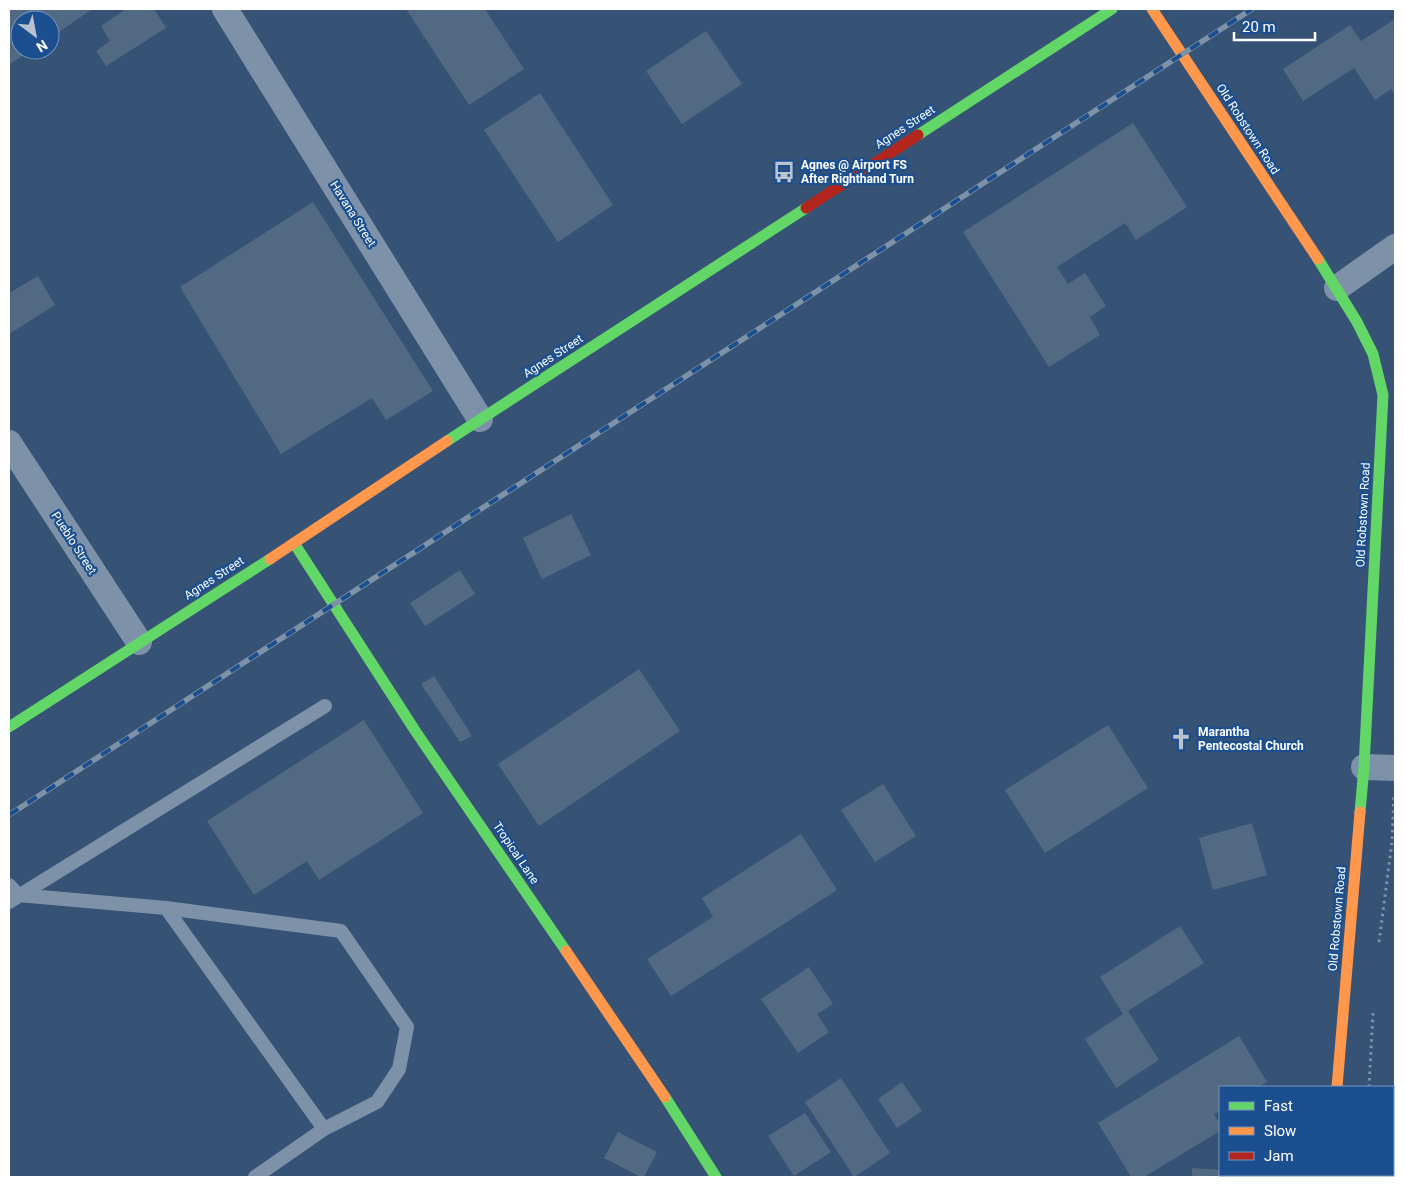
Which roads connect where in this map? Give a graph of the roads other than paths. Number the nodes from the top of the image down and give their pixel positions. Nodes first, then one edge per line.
1 (225, 9) edge
2 (1112, 9) edge
3 (1152, 9) edge
4 (1395, 247) edge
5 (1337, 288) junction
6 (480, 419) junction
7 (9, 443) edge
8 (1387, 459) edge
9 (294, 543) junction
10 (139, 642) junction
11 (325, 706) dead end
12 (9, 727) edge
13 (1364, 767) junction
14 (1395, 768) edge
15 (12, 894) edge
16 (166, 908) junction
17 (1336, 1086) edge
18 (324, 1129) junction
19 (255, 1177) edge
20 (716, 1177) edge

1 - 6 street, Havana Street
2 - 6 street, Agnes Street
3 - 5 street, Old Robstown Road
4 - 5 street
5 - 8 street, Old Robstown Road
6 - 9 street, Agnes Street
7 - 10 street, Pueblo Street
8 - 13 street, Old Robstown Road
9 - 10 street, Agnes Street
9 - 20 street, Tropical Lane
10 - 12 street, Agnes Street
11 - 15 lane
13 - 14 street
13 - 17 street, Old Robstown Road
15 - 16 lane
16 - 18 lane
16 - 18 lane
18 - 19 lane

